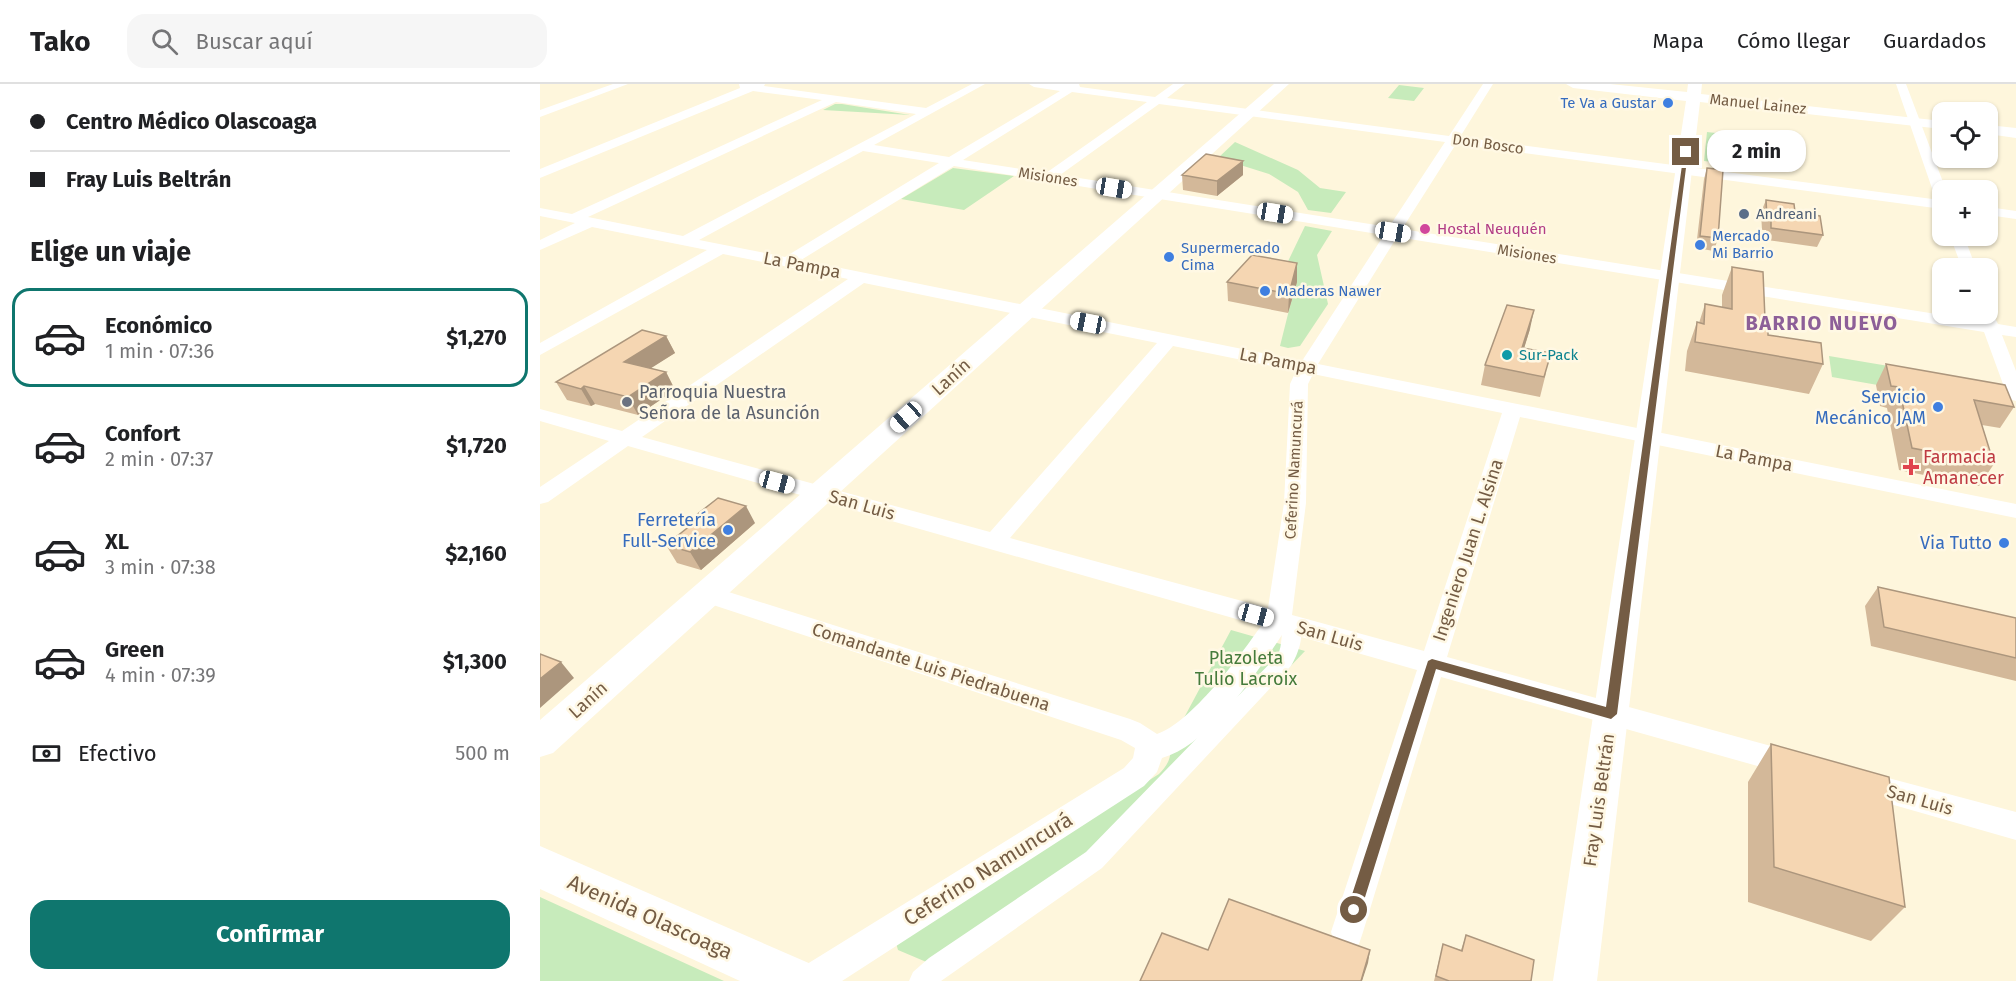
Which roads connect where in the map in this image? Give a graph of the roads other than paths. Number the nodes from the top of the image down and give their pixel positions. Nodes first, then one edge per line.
1 (623, 84) edge
2 (733, 84) edge
3 (980, 84) edge
4 (1034, 84) edge
5 (1180, 84) edge
6 (1282, 84) edge
7 (1488, 84) edge
8 (1574, 84) edge
9 (1901, 84) edge
10 (756, 86) edge
11 (1075, 86) edge
12 (1694, 91) edge
13 (834, 99) junction
14 (1157, 100) junction
15 (928, 112) junction
16 (1250, 113) junction
17 (540, 114) edge
18 (1915, 122) junction
19 (1932, 124) edge
20 (1998, 131) edge
21 (2016, 133) edge
22 (1453, 140) junction
23 (861, 147) junction
24 (951, 162) junction
25 (1683, 170) junction
26 (540, 174) edge
27 (1049, 177) junction
28 (1936, 180) edge
29 (1157, 195) junction
30 (1932, 204) edge
31 (540, 212) edge
32 (1998, 212) edge
33 (2016, 214) edge
34 (582, 221) junction
35 (1393, 232) junction
36 (685, 241) junction
37 (540, 246) edge
38 (720, 249) junction
39 (787, 262) junction
40 (1669, 276) junction
41 (862, 277) junction
42 (1027, 310) junction
43 (1932, 313) edge
44 (1989, 324) edge
45 (1996, 324) edge
46 (2016, 332) edge
47 (1170, 339) junction
48 (540, 350) edge
49 (1307, 367) junction
50 (2016, 395) edge
51 (1513, 409) junction
52 (540, 415) edge
53 (1648, 436) junction
54 (625, 439) junction
55 (820, 494) junction
56 (540, 497) edge
57 (2016, 511) edge
58 (994, 542) junction
59 (707, 594) junction
60 (1285, 623) junction
61 (1432, 664) junction
62 (1611, 714) junction
63 (540, 742) edge
64 (1149, 747) junction
65 (2016, 826) edge
66 (540, 867) edge
67 (1347, 932) dead end
68 (794, 981) edge
69 (812, 981) edge
70 (922, 981) edge
71 (1575, 981) edge

1 - 17 street
2 - 10 street
3 - 15 street
4 - 11 street, Don Bosco
5 - 14 street
6 - 16 street, Lanín
7 - 22 street, Ceferino Namuncurá
8 - 12 street, Manuel Lainez
9 - 18 street
10 - 13 street
10 - 26 street
11 - 14 street, Don Bosco
11 - 24 street
12 - 18 street, Manuel Lainez
12 - 25 street, Fray Luis Beltrán
13 - 15 street
13 - 34 street
14 - 16 street, Don Bosco
14 - 27 street
15 - 23 street
16 - 22 street, Don Bosco
16 - 29 street, Lanín
18 - 19 street, Manuel Lainez
18 - 28 street
20 - 21 street
22 - 25 street, Don Bosco
22 - 35 street, Ceferino Namuncurá
23 - 24 street, Misiones
23 - 36 street
24 - 27 street, Misiones
24 - 39 street
25 - 30 street, Don Bosco
25 - 40 street, Fray Luis Beltrán
27 - 29 street, Misiones
29 - 35 street, Misiones
29 - 42 street, Lanín
31 - 34 street, La Pampa
32 - 33 street
34 - 36 street, La Pampa
34 - 37 street
35 - 40 street, Misiones
35 - 49 street, Ceferino Namuncurá
36 - 38 street, La Pampa
38 - 39 street, La Pampa
38 - 48 street
39 - 41 street, La Pampa
40 - 43 street, Misiones
40 - 53 street, Fray Luis Beltrán
41 - 42 street, La Pampa
41 - 54 street
42 - 47 street, La Pampa
42 - 55 street, Lanín
44 - 50 street
45 - 46 street, Misiones
47 - 49 street, La Pampa
47 - 58 street
49 - 51 street, La Pampa
49 - 60 street, Ceferino Namuncurá
51 - 53 street, La Pampa
51 - 61 street, Ingeniero Juan L. Alsina
52 - 54 street, San Luis
53 - 57 street, La Pampa
53 - 62 street, Fray Luis Beltrán
54 - 55 street, San Luis
54 - 56 street
55 - 58 street, San Luis
55 - 59 street, Lanín
58 - 60 street, San Luis
59 - 63 street, Lanín
59 - 64 street, Comandante Luis Piedrabuena
60 - 61 street, San Luis
60 - 64 street
60 - 70 street, Ceferino Namuncurá
61 - 62 street, San Luis
61 - 67 street, Ingeniero Juan L. Alsina
62 - 65 street, San Luis
62 - 71 street, Fray Luis Beltrán
64 - 69 street, Ceferino Namuncurá
66 - 68 main road, Avenida Olascoaga

